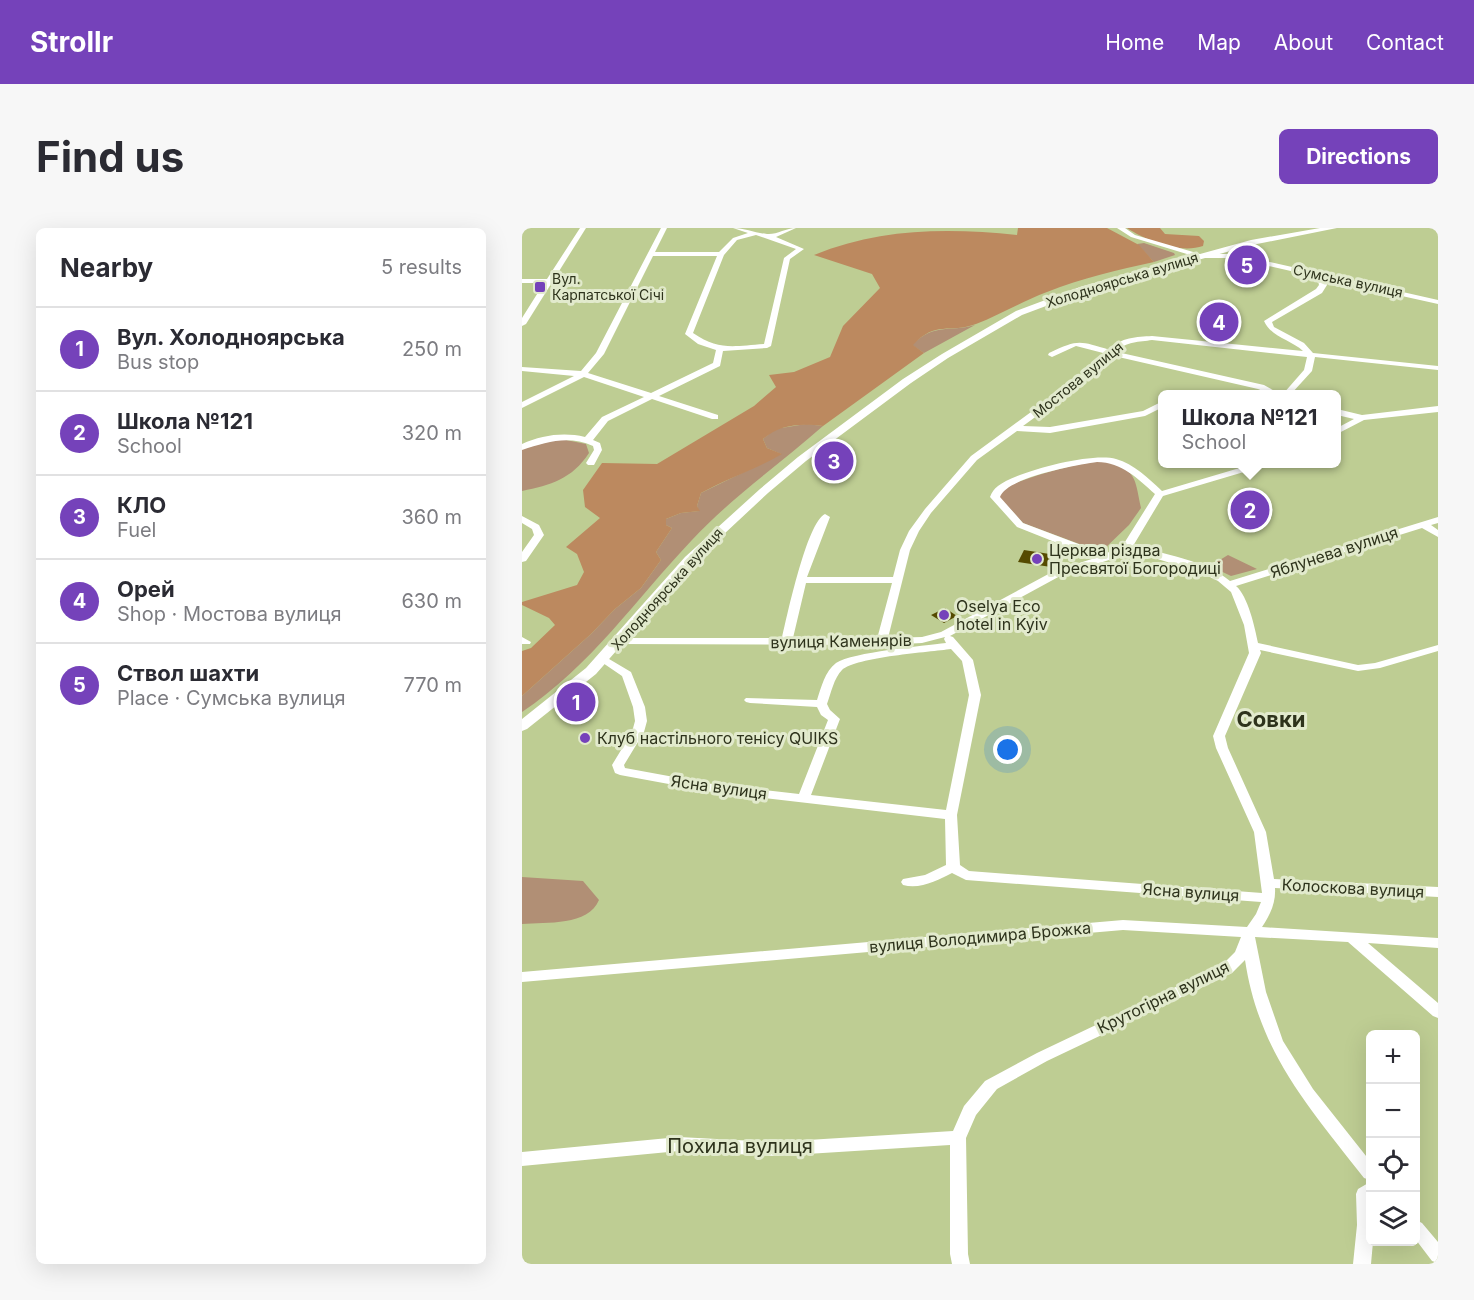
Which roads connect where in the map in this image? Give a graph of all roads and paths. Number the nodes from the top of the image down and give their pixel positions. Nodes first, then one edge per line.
1 (583, 228) edge
2 (664, 228) edge
3 (736, 228) edge
4 (794, 228) edge
5 (1120, 228) edge
6 (1333, 228) edge
7 (756, 233) junction
8 (770, 237) junction
9 (735, 240) junction
10 (651, 254) junction
11 (721, 254) junction
12 (1200, 256) junction
13 (1320, 275) junction
14 (522, 281) edge
15 (550, 281) junction
16 (1438, 302) edge
17 (522, 324) edge
18 (720, 350) junction
19 (1112, 353) junction
20 (1052, 355) dead end
21 (1311, 355) junction
22 (1438, 368) edge
23 (522, 369) edge
24 (583, 374) junction
25 (1267, 390) edge
26 (1291, 390) edge
27 (654, 396) junction
28 (522, 405) edge
29 (1158, 407) edge
30 (1438, 410) edge
31 (1341, 413) edge
32 (715, 417) dead end
33 (1362, 418) junction
34 (1017, 428) junction
35 (1341, 429) edge
36 (588, 440) junction
37 (522, 447) edge
38 (591, 463) dead end
39 (1248, 468) edge
40 (1160, 495) junction
41 (825, 517) dead end
42 (522, 519) edge
43 (1438, 520) edge
44 (1423, 524) junction
45 (1438, 534) edge
46 (1127, 547) junction
47 (1105, 558) junction
48 (522, 559) edge
49 (800, 580) junction
50 (897, 580) junction
51 (1230, 584) junction
52 (945, 634) junction
53 (618, 641) junction
54 (788, 641) junction
55 (882, 642) junction
56 (954, 645) junction
57 (1255, 646) junction
58 (1438, 648) edge
59 (604, 659) junction
60 (750, 699) dead end
61 (821, 704) junction
62 (522, 726) edge
63 (802, 799) junction
64 (951, 815) junction
65 (953, 867) junction
66 (908, 882) dead end
67 (1269, 883) junction
68 (1438, 892) edge
69 (1269, 898) junction
70 (1250, 933) junction
71 (1353, 938) junction
72 (1438, 944) edge
73 (522, 976) edge
74 (1438, 1012) edge
75 (958, 1138) junction
76 (522, 1159) edge
77 (1366, 1166) edge
78 (1367, 1192) edge
79 (1420, 1233) edge
80 (1438, 1255) edge
81 (961, 1264) edge
82 (1362, 1264) edge

1 - 15 street
2 - 10 street
3 - 7 street
3 - 9 street
4 - 8 street
5 - 12 street, Сумська вулиця
6 - 12 main road, Холодноярська вулиця
7 - 8 street
7 - 9 street
8 - 18 street
9 - 11 street
10 - 11 street
10 - 24 street
11 - 18 street
12 - 13 street, Сумська вулиця
12 - 53 main road, Холодноярська вулиця
13 - 16 street, Сумська вулиця
13 - 21 street
14 - 15 street
15 - 17 street
18 - 27 street
19 - 20 street
19 - 21 street, Мостова вулиця
19 - 25 street
19 - 34 street, Мостова вулиця
21 - 22 street, Мостова вулиця
21 - 26 street
23 - 24 street
24 - 27 street
24 - 28 street
27 - 32 street
27 - 36 street
29 - 34 street
30 - 33 street
31 - 33 street
33 - 35 street
34 - 50 street, Мостова вулиця
36 - 37 street
36 - 38 street
39 - 40 street
40 - 46 street
40 - 47 street
41 - 49 street
42 - 48 street
43 - 44 street, Яблунева вулиця
44 - 45 street
44 - 51 street, Яблунева вулиця
46 - 47 street, вулиця Каменярів
46 - 51 street
47 - 52 street, вулиця Каменярів
49 - 50 street
49 - 54 street
50 - 55 street, Мостова вулиця
51 - 57 street
52 - 55 street, вулиця Каменярів
52 - 56 street
53 - 54 street, вулиця Каменярів
53 - 59 main road, Холодноярська вулиця
54 - 55 street, вулиця Каменярів
56 - 61 street
56 - 64 street
57 - 58 street
57 - 67 street, Крутогірна вулиця
59 - 62 main road, Холодноярська вулиця
59 - 63 street, Ясна вулиця
60 - 61 street
61 - 63 street
63 - 64 street, Ясна вулиця
64 - 65 street
65 - 66 street
65 - 69 street, Ясна вулиця
67 - 68 street, Колоскова вулиця
67 - 69 street, Крутогірна вулиця
69 - 70 street, Крутогірна вулиця
70 - 71 street, вулиця Володимира Брожка
70 - 73 street, вулиця Володимира Брожка
70 - 75 street, Крутогірна вулиця
70 - 77 street
71 - 72 street, вулиця Володимира Брожка
71 - 74 street
75 - 76 street, Похила вулиця
75 - 81 street, Крутогірна вулиця
78 - 82 street
79 - 80 street

